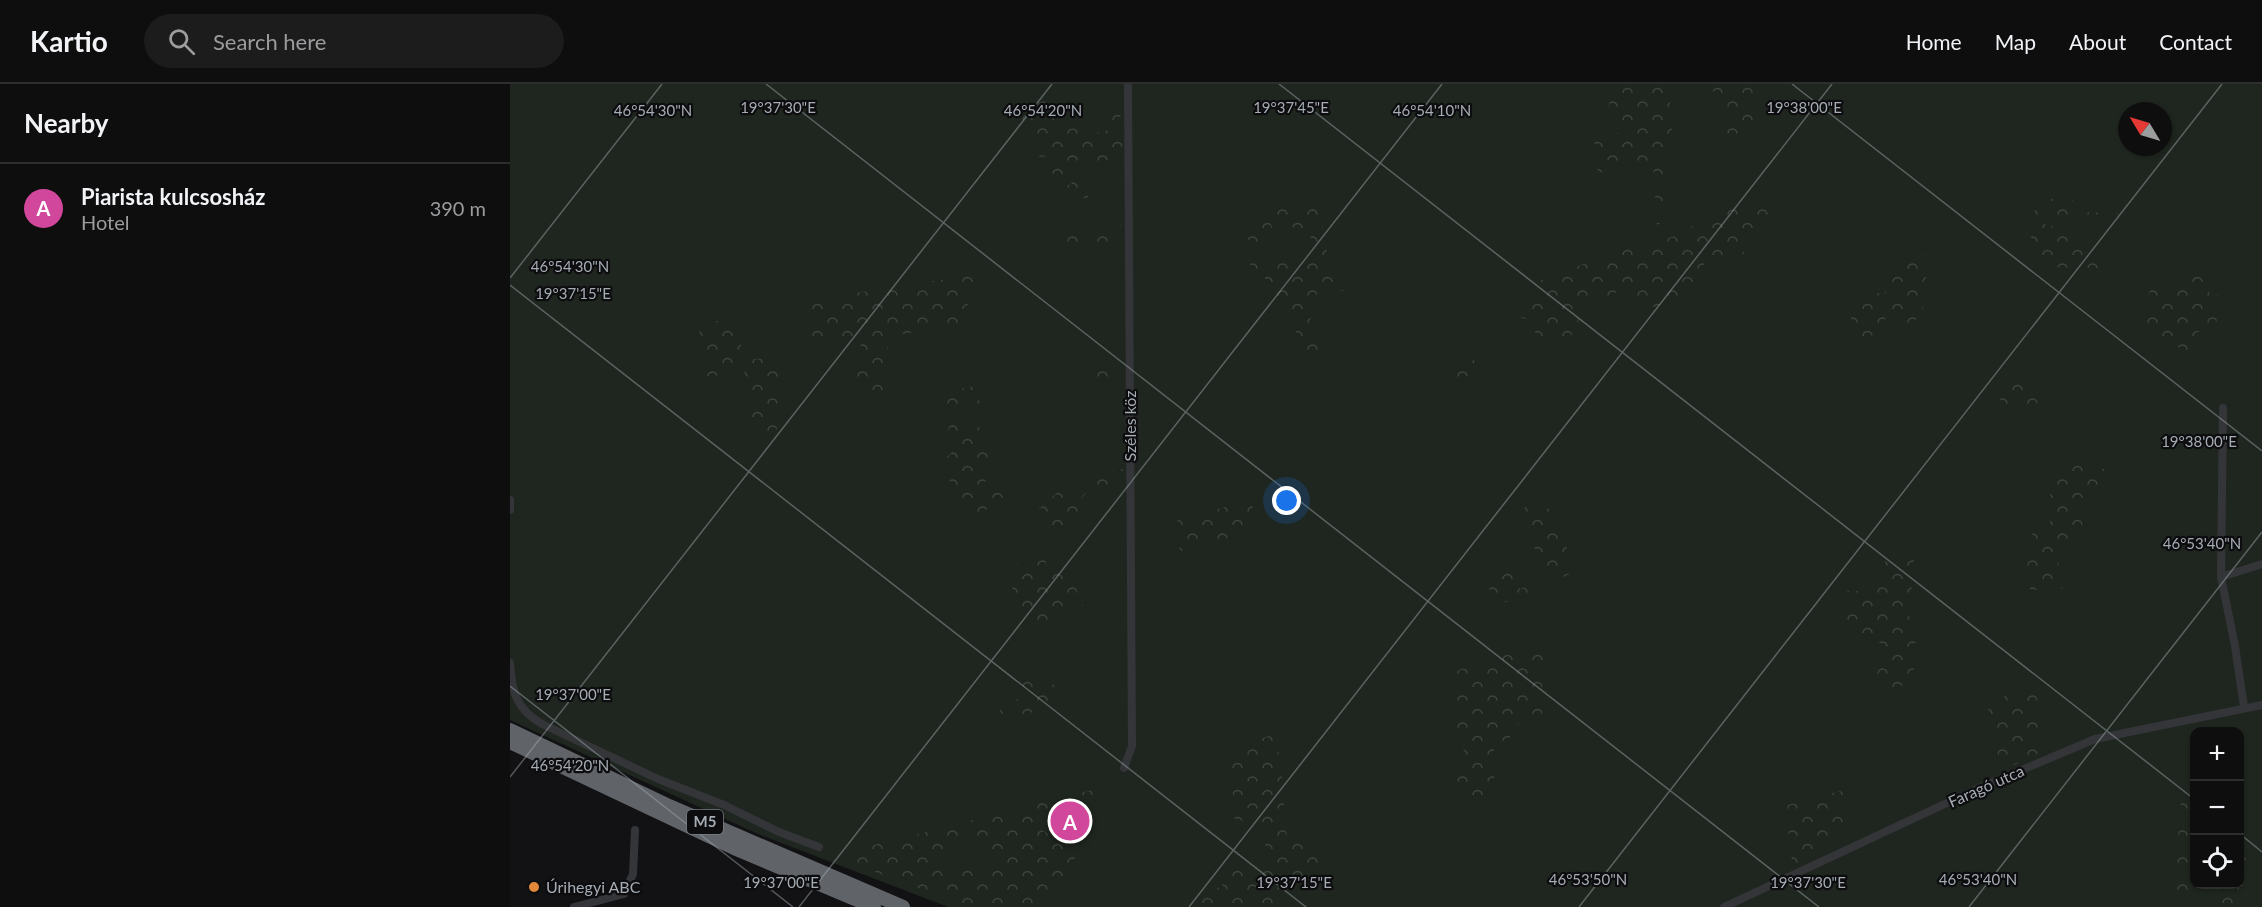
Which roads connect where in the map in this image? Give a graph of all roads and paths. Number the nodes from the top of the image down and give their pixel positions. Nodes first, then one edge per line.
1 (1128, 84) edge
2 (2223, 408) dead end
3 (510, 500) edge
4 (510, 510) edge
5 (2262, 564) edge
6 (2221, 577) junction
7 (510, 663) edge
8 (2262, 705) edge
9 (2244, 707) junction
10 (510, 730) edge
11 (510, 742) edge
12 (1124, 768) dead end
13 (635, 830) dead end
14 (819, 847) dead end
15 (574, 907) edge
16 (873, 907) edge
17 (903, 907) edge
18 (1724, 907) edge

1 - 12 street, Széles köz
2 - 6 street
3 - 4 street
5 - 6 street
6 - 9 street
7 - 14 street
8 - 9 street, Faragó utca
9 - 18 street, Faragó utca
10 - 17 highway, M5
11 - 16 highway, M5
13 - 15 street

